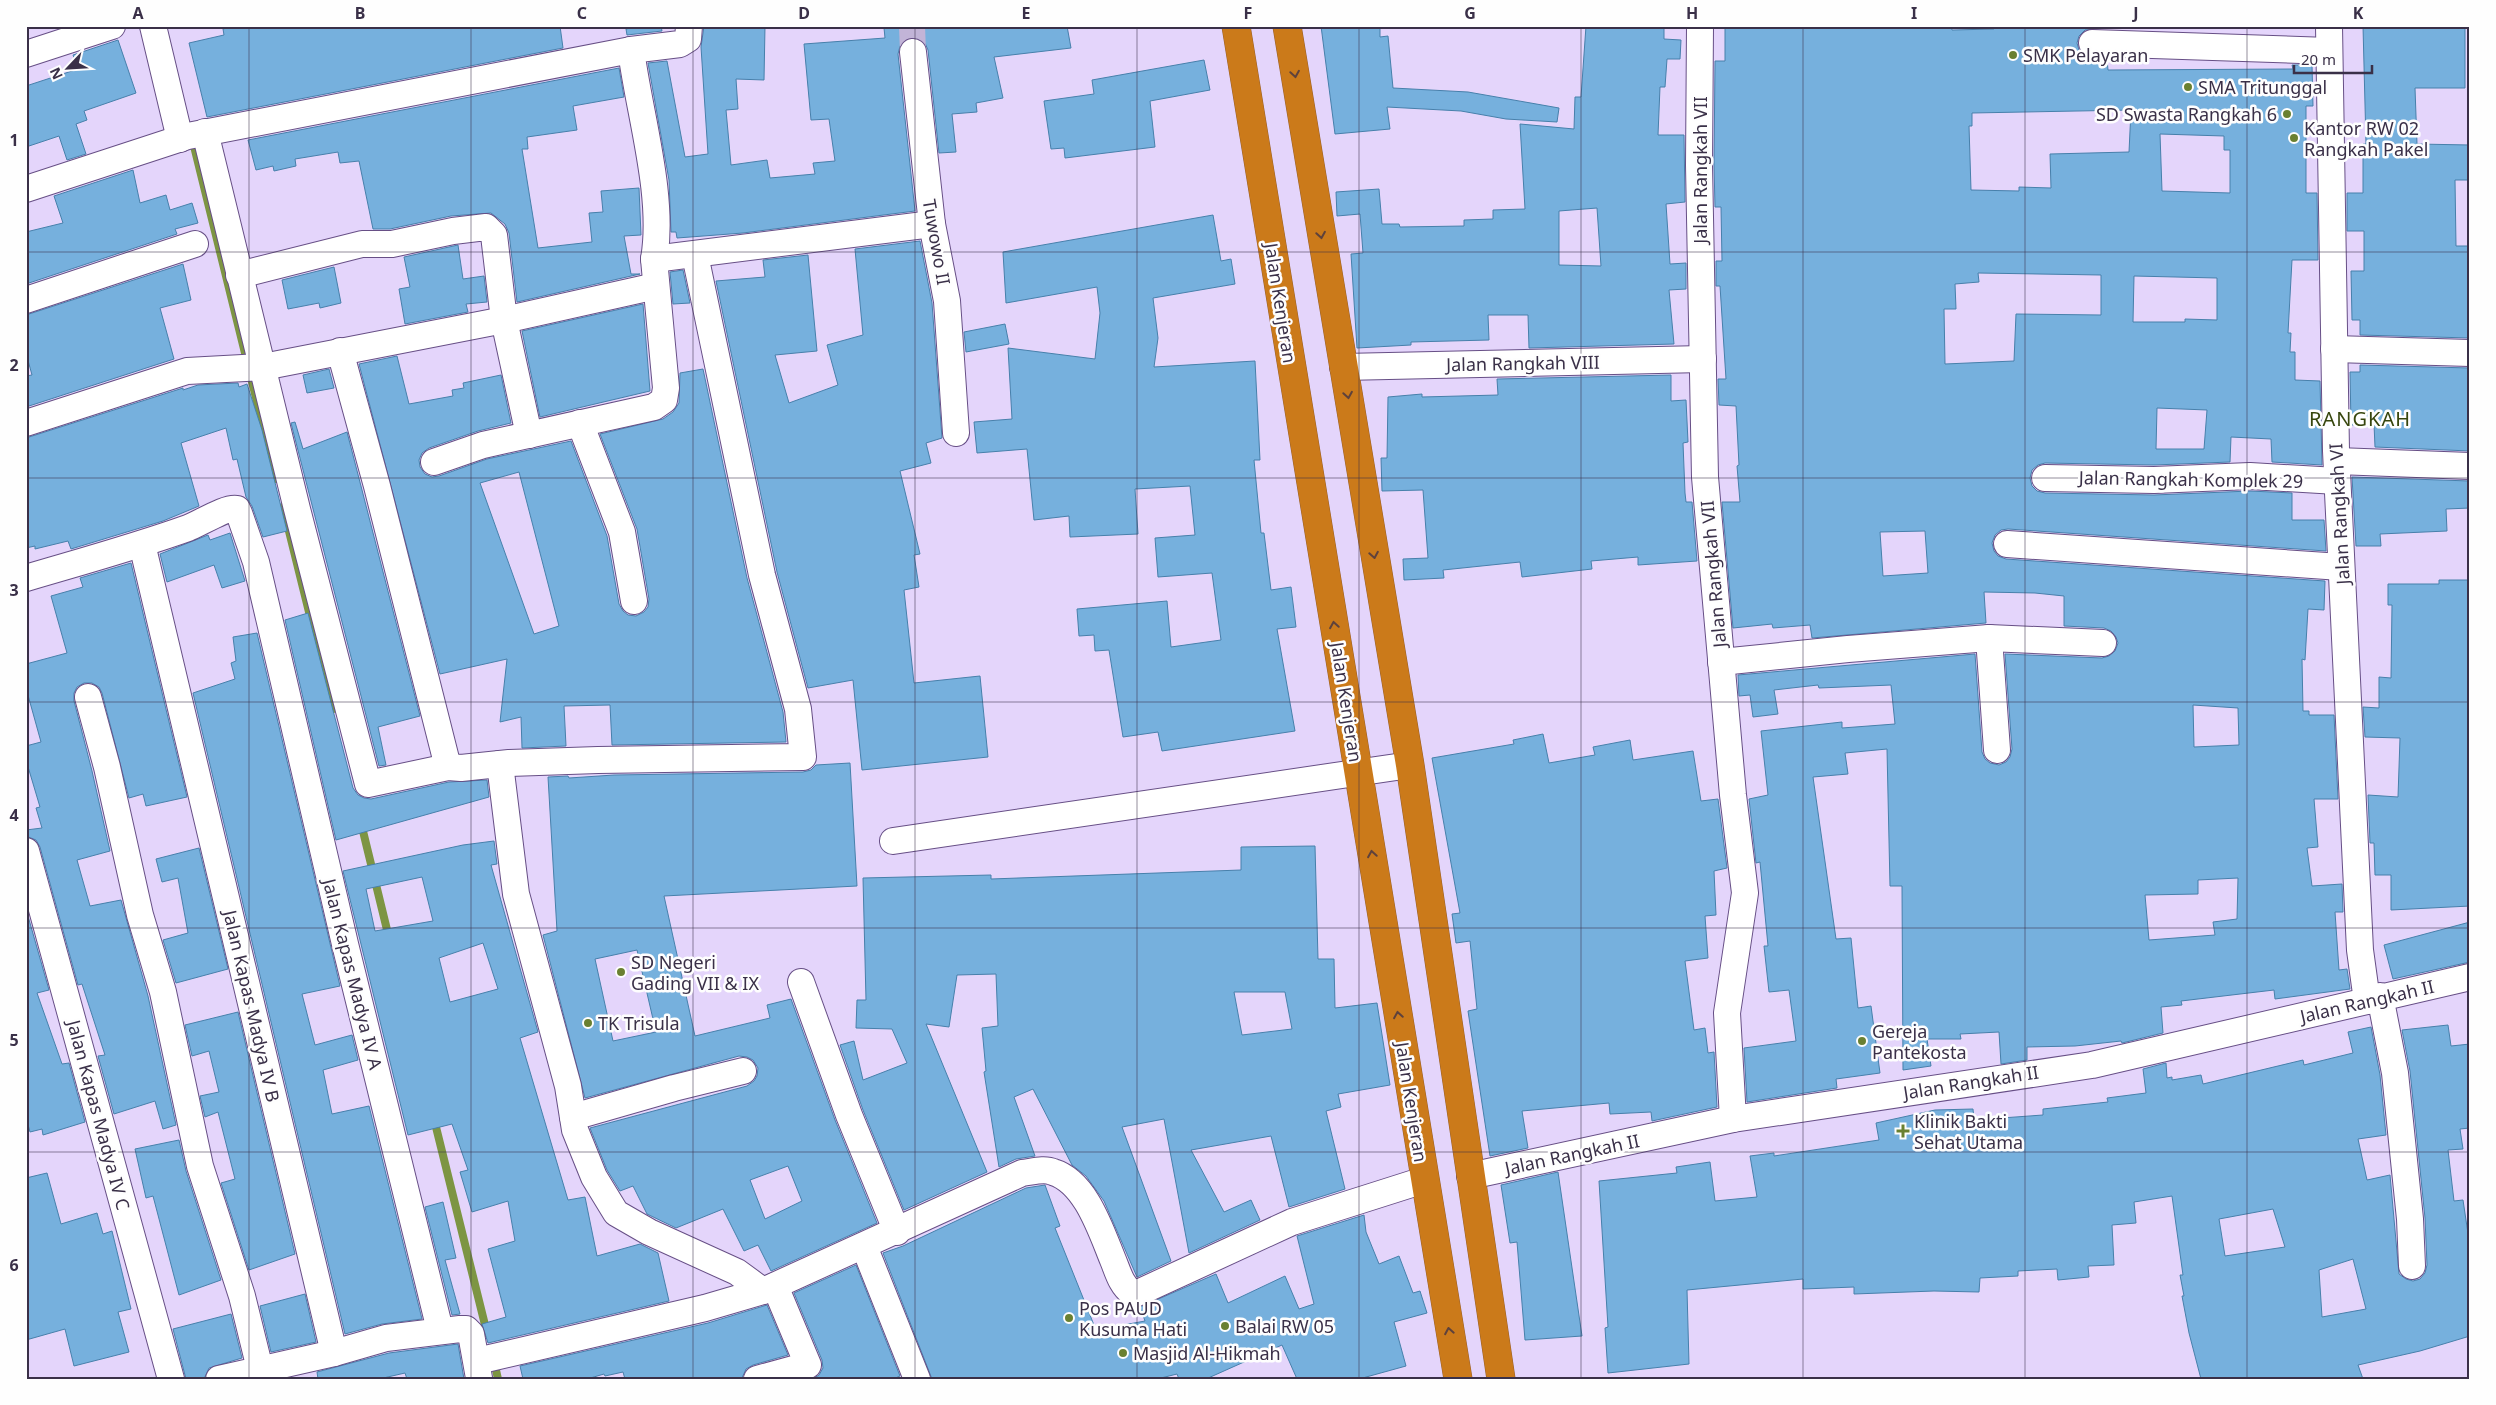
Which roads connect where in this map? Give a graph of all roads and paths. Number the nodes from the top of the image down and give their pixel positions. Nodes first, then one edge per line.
1 (112, 26) edge
2 (154, 26) edge
3 (689, 26) edge
4 (1236, 26) edge
5 (1288, 26) edge
6 (1700, 26) edge
7 (2329, 39) edge
8 (2092, 43) dead end
9 (630, 50) junction
10 (913, 52) tunnel mouth
11 (26, 54) edge
12 (193, 135) junction
13 (26, 189) edge
14 (932, 224) junction
15 (195, 244) dead end
16 (695, 255) junction
17 (654, 259) junction
18 (239, 275) junction
19 (656, 286) junction
20 (26, 300) edge
21 (504, 320) junction
22 (2334, 349) junction
23 (340, 352) junction
24 (2470, 353) edge
25 (1703, 359) junction
26 (261, 367) junction
27 (1343, 367) junction
28 (26, 423) edge
29 (580, 423) junction
30 (956, 433) dead end
31 (528, 435) junction
32 (434, 462) dead end
33 (2470, 466) edge
34 (2337, 471) junction
35 (2045, 478) dead end
36 (142, 544) junction
37 (2007, 544) dead end
38 (2341, 567) junction
39 (26, 578) edge
40 (634, 601) dead end
41 (1989, 638) junction
42 (2103, 643) dead end
43 (1721, 662) junction
44 (88, 697) dead end
45 (1997, 750) dead end
46 (500, 764) junction
47 (1410, 765) junction
48 (448, 767) junction
49 (1359, 774) junction
50 (893, 841) dead end
51 (26, 851) edge
52 (2470, 977) edge
53 (801, 982) dead end
54 (2374, 999) junction
55 (743, 1070) dead end
56 (573, 1117) junction
57 (1733, 1120) junction
58 (1470, 1176) junction
59 (1424, 1180) junction
60 (897, 1232) junction
61 (864, 1246) junction
62 (2412, 1266) dead end
63 (769, 1289) junction
64 (440, 1330) junction
65 (334, 1353) junction
66 (483, 1363) edge
67 (260, 1370) junction
68 (171, 1379) edge
69 (219, 1379) edge
70 (757, 1379) edge
71 (917, 1379) edge
72 (1458, 1379) edge
73 (1501, 1379) edge

1 - 11 street
2 - 12 street
3 - 9 street
49 -> 4 highway, Jalan Kenjeran
5 -> 27 highway
6 - 25 street, Jalan Rangkah VII
7 - 8 street
7 - 22 street, Jalan Rangkah VI
9 - 12 street
9 - 17 street
10 - 14 street, Tuwowo II
12 - 13 street
12 - 18 street
14 - 16 street
14 - 30 street, Tuwowo II
15 - 20 street
16 - 17 street
16 - 46 street
17 - 19 street
18 - 21 street
18 - 26 street
19 - 21 street
19 - 29 street
21 - 23 street
21 - 31 street
22 - 24 street
22 - 34 street, Jalan Rangkah VI
23 - 26 street
23 - 48 street
25 - 27 street, Jalan Rangkah VIII
25 - 43 street, Jalan Rangkah VII
26 - 28 street
26 - 48 street
27 -> 47 highway
29 - 31 street
29 - 40 street
31 - 32 street
33 - 34 street, Jalan Rangkah Komplek 29
34 - 35 street, Jalan Rangkah Komplek 29
34 - 38 street, Jalan Rangkah VI
36 - 39 street
36 - 64 street, Jalan Kapas Madya IV A
36 - 65 street, Jalan Kapas Madya IV B
37 - 38 street
38 - 54 street, Jalan Rangkah VI
41 - 42 street
41 - 43 street
41 - 45 street
43 - 57 street, Jalan Rangkah VII
44 - 67 street
46 - 48 street
46 - 56 street
47 - 49 street
47 - 58 highway
49 - 50 street
59 -> 49 highway, Jalan Kenjeran
51 - 68 street, Jalan Kapas Madya IV C
52 - 54 street, Jalan Rangkah II
53 - 60 street
54 - 57 street, Jalan Rangkah II
54 - 62 street, Jalan Rangkah VI
55 - 56 street
56 - 63 street
57 - 58 street, Jalan Rangkah II
58 - 73 highway
59 - 60 street
72 -> 59 highway, Jalan Kenjeran
60 - 61 street
61 - 63 street
61 - 71 street
63 - 66 street
63 - 70 street
64 - 65 street
64 - 66 street
65 - 67 street
67 - 69 street

